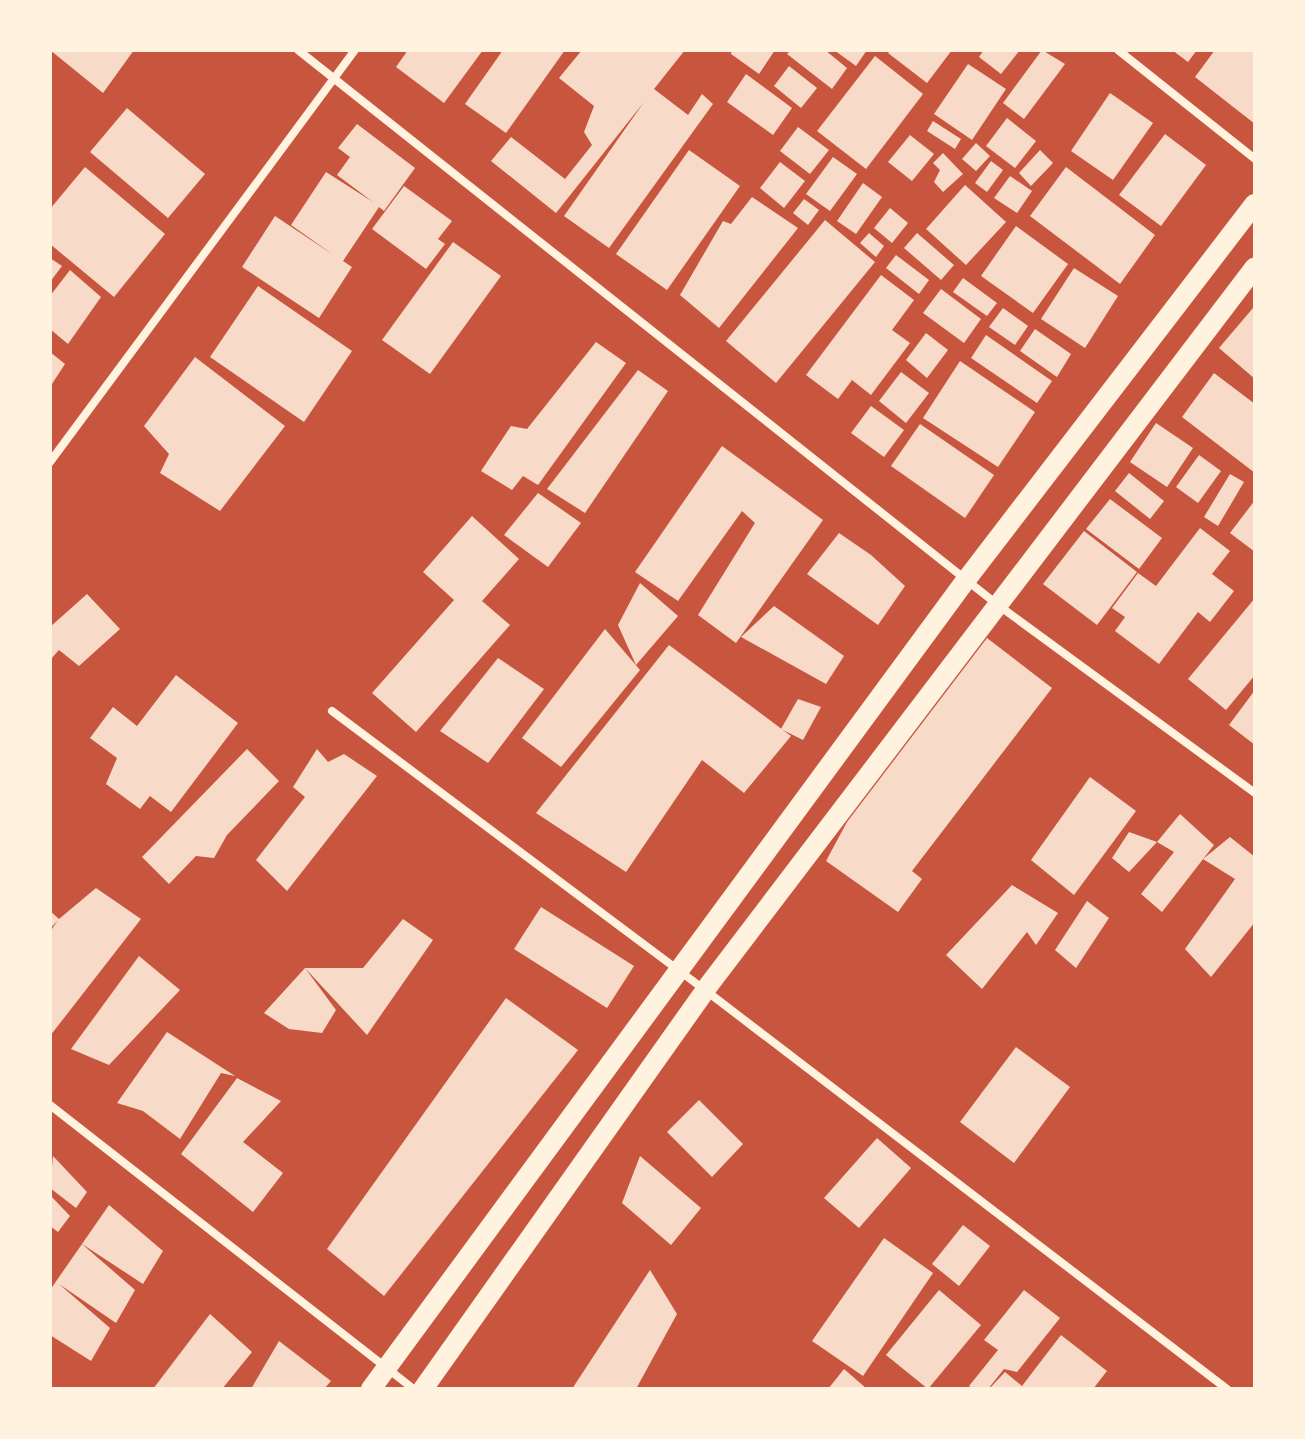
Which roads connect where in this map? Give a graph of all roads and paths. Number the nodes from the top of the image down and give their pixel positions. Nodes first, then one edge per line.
1 (298, 50) edge
2 (355, 50) edge
3 (1118, 50) edge
4 (334, 77) junction
5 (1255, 159) edge
6 (1255, 204) edge
7 (1255, 267) edge
8 (50, 462) edge
9 (966, 580) junction
10 (998, 605) junction
11 (332, 711) dead end
12 (1255, 793) edge
13 (678, 969) junction
14 (705, 990) junction
15 (50, 1105) edge
16 (386, 1369) junction
17 (371, 1389) edge
18 (414, 1389) edge
19 (423, 1389) edge
20 (1227, 1389) edge

1 - 4 street
2 - 4 street
3 - 5 street
4 - 8 street
4 - 9 street
6 - 9 main road
7 - 10 main road
9 - 10 street
9 - 13 main road
10 - 12 street
10 - 14 main road
11 - 13 street
13 - 14 street
13 - 16 main road
14 - 19 main road
14 - 20 street
15 - 16 street
16 - 17 main road
16 - 18 street

